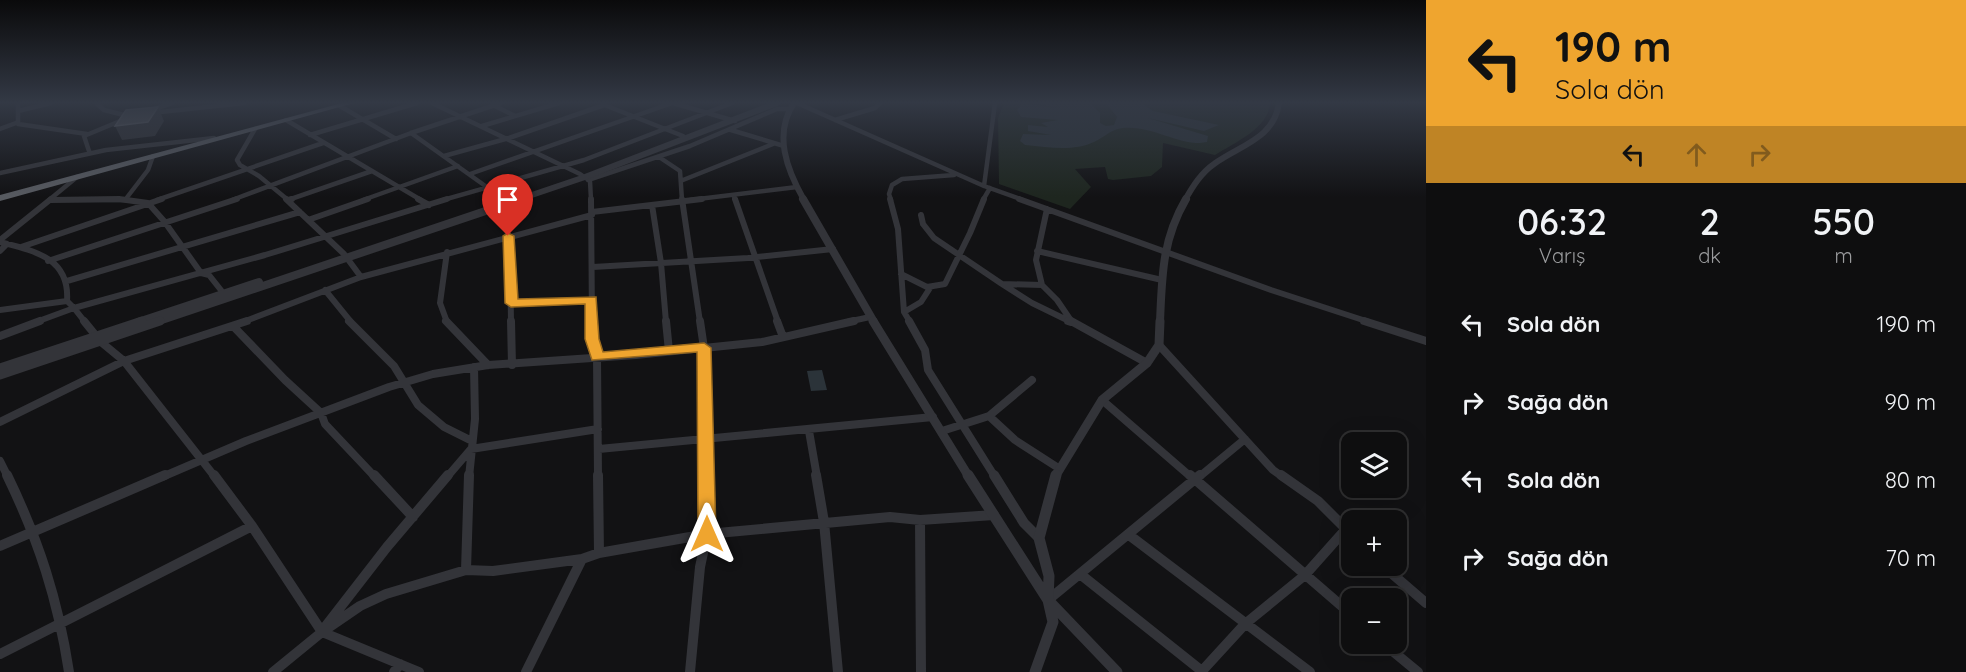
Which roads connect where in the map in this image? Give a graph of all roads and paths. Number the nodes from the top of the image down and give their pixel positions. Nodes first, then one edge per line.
1 (87, 134) edge
2 (227, 134) edge
3 (235, 134) edge
4 (252, 134) edge
5 (387, 134) edge
6 (408, 134) edge
7 (413, 134) edge
8 (501, 134) edge
9 (519, 134) edge
10 (584, 134) edge
11 (650, 134) edge
12 (679, 134) edge
13 (688, 134) edge
14 (694, 134) edge
15 (719, 134) edge
16 (744, 134) edge
17 (783, 134) edge
18 (867, 134) edge
19 (992, 134) edge
20 (1261, 134) edge
21 (310, 135) edge
22 (683, 136) junction
23 (214, 138) junction
24 (509, 138) junction
25 (396, 139) junction
26 (323, 143) junction
27 (773, 144) junction
28 (784, 146) junction
29 (89, 151) junction
30 (537, 152) junction
31 (153, 156) junction
32 (444, 156) junction
33 (347, 157) junction
34 (659, 157) junction
35 (564, 165) junction
36 (458, 166) junction
37 (245, 168) junction
38 (372, 171) junction
39 (0, 173) edge
40 (470, 174) junction
41 (956, 175) junction
42 (77, 177) junction
43 (585, 177) junction
44 (682, 180) junction
45 (397, 186) junction
46 (488, 186) junction
47 (272, 187) junction
48 (797, 187) junction
49 (987, 187) junction
50 (734, 196) junction
51 (0, 197) edge
52 (125, 200) junction
53 (288, 200) junction
54 (51, 201) junction
55 (505, 201) junction
56 (682, 201) junction
57 (148, 203) junction
58 (429, 205) junction
59 (652, 205) junction
60 (1047, 209) junction
61 (300, 212) junction
62 (592, 213) junction
63 (921, 215) dead end
64 (308, 220) junction
65 (164, 221) junction
66 (508, 236) junction
67 (325, 237) junction
68 (2, 242) edge
69 (21, 247) junction
70 (181, 248) junction
71 (833, 249) junction
72 (0, 251) edge
73 (1037, 251) junction
74 (447, 252) junction
75 (1166, 253) junction
76 (345, 256) junction
77 (756, 257) junction
78 (960, 257) junction
79 (48, 261) junction
80 (691, 261) junction
81 (661, 263) junction
82 (593, 267) junction
83 (201, 273) junction
84 (901, 274) junction
85 (361, 276) junction
86 (1162, 280) junction
87 (67, 281) junction
88 (1002, 284) junction
89 (1042, 285) junction
90 (930, 288) junction
91 (325, 290) junction
92 (224, 294) junction
93 (592, 300) junction
94 (67, 301) junction
95 (511, 303) junction
96 (74, 308) junction
97 (0, 310) edge
98 (904, 312) junction
99 (870, 317) junction
100 (1072, 323) junction
101 (233, 326) junction
102 (0, 336) edge
103 (783, 338) junction
104 (99, 339) junction
105 (1426, 341) edge
106 (1159, 345) junction
107 (704, 348) junction
108 (669, 351) junction
109 (597, 357) junction
110 (124, 361) junction
111 (1147, 363) junction
112 (488, 365) junction
113 (512, 365) junction
114 (474, 367) junction
115 (0, 368) edge
116 (0, 375) edge
117 (1032, 380) dead end
118 (406, 382) junction
119 (1102, 400) junction
120 (321, 413) junction
121 (989, 416) junction
122 (933, 417) junction
123 (0, 422) edge
124 (962, 425) junction
125 (598, 429) junction
126 (809, 431) junction
127 (942, 432) junction
128 (707, 436) junction
129 (1245, 439) junction
130 (472, 445) junction
131 (599, 449) junction
132 (202, 460) junction
133 (0, 461) edge
134 (1060, 469) junction
135 (1195, 481) junction
136 (994, 515) junction
137 (412, 517) junction
138 (920, 520) junction
139 (824, 522) junction
140 (1341, 524) edge
141 (252, 525) junction
142 (33, 532) junction
143 (707, 534) junction
144 (1129, 535) junction
145 (1039, 537) junction
146 (1341, 540) edge
147 (0, 546) edge
148 (599, 554) junction
149 (582, 559) junction
150 (466, 570) junction
151 (1080, 574) junction
152 (1305, 574) junction
153 (1395, 576) edge
154 (1048, 600) junction
155 (1426, 603) edge
156 (1341, 605) edge
157 (62, 624) junction
158 (1245, 624) junction
159 (322, 632) junction
160 (0, 654) edge
161 (1396, 654) edge
162 (397, 668) edge
163 (69, 672) edge
164 (273, 672) edge
165 (419, 672) edge
166 (526, 672) edge
167 (690, 672) edge
168 (838, 672) edge
169 (921, 672) edge
170 (1035, 672) edge
171 (1117, 672) edge
172 (1202, 672) edge
173 (1310, 672) edge
174 (1418, 672) edge

1 - 29 street
2 - 23 highway
3 - 31 highway
4 - 37 street
5 - 25 street
6 - 25 street
7 - 32 street
8 - 24 street
9 - 24 street
10 - 30 street
11 - 35 street
12 - 22 street
13 - 22 street
14 - 43 street
15 - 34 street
16 - 27 street
17 - 28 street
18 - 41 street
19 - 49 street
20 - 75 street
21 - 26 street
22 - 43 street
23 - 29 street
23 - 51 highway
24 - 30 street
24 - 32 street
25 - 33 street
26 - 33 street
26 - 37 street
27 - 28 street
27 - 44 street
28 - 48 street
29 - 39 street
30 - 35 street
30 - 40 street
31 - 42 highway
31 - 52 street
32 - 36 street
33 - 38 street
33 - 47 street
34 - 43 street
34 - 44 street
35 - 43 street
35 - 46 street
36 - 40 street
36 - 45 street
37 - 47 street
37 - 57 street
38 - 45 street
38 - 53 street
40 - 46 street
41 - 49 street
41 - 84 street
42 - 51 highway
42 - 54 street
43 - 55 street
43 - 62 street
44 - 56 street
45 - 58 street
45 - 64 street
46 - 55 street
46 - 58 street
47 - 53 street
47 - 65 street
48 - 50 street
48 - 71 street
49 - 60 street
49 - 78 street
50 - 56 street
50 - 77 street
52 - 54 street
52 - 57 street
53 - 61 street
54 - 68 street
55 - 66 street
55 - 76 street
56 - 59 street
56 - 80 street
57 - 65 street
57 - 69 street
58 - 67 street
59 - 62 street
59 - 81 street
60 - 73 street
60 - 75 street
61 - 64 street
61 - 70 street
62 - 66 street
62 - 82 street
63 - 78 street
64 - 67 street
65 - 70 street
65 - 79 street
66 - 74 street
66 - 95 street
67 - 76 street
67 - 83 street
68 - 69 street
68 - 72 street
69 - 79 street
70 - 83 street
70 - 87 street
71 - 77 street
71 - 99 street
73 - 86 street
73 - 89 street
74 - 85 street
74 - 112 street
75 - 86 street
75 - 105 street
76 - 85 street
76 - 92 street
76 - 104 street
77 - 80 street
77 - 103 street
78 - 88 street
78 - 90 street
79 - 87 street
80 - 81 street
80 - 107 street
81 - 82 street
81 - 108 street
82 - 93 street
83 - 92 street
83 - 96 street
84 - 90 street
84 - 98 street
85 - 91 street
86 - 106 street
87 - 94 street
88 - 89 street
88 - 100 street
89 - 100 street
90 - 98 street
91 - 101 street
91 - 118 street
92 - 104 street
93 - 95 street
93 - 109 street
94 - 96 street
94 - 97 street
95 - 113 street
96 - 102 street
96 - 104 street
98 - 124 street
99 - 103 street
99 - 122 street
100 - 111 street
101 - 110 street
101 - 120 street
103 - 107 street
104 - 110 street
104 - 115 street
104 - 116 street
106 - 111 street
106 - 129 street
107 - 108 street
107 - 128 street
108 - 109 street
109 - 113 street
109 - 125 street
110 - 123 street
110 - 132 street
111 - 119 street
112 - 113 street
112 - 114 street
114 - 118 street
114 - 130 street
117 - 121 street
118 - 120 street
118 - 130 street
119 - 134 street
119 - 135 street
120 - 132 street
120 - 137 street
121 - 124 street
121 - 134 street
122 - 126 street
122 - 127 street
124 - 127 street
124 - 145 street
125 - 130 street
125 - 131 street
126 - 128 street
126 - 139 street
127 - 136 street
128 - 131 street
128 - 143 street
129 - 135 street
129 - 140 street
130 - 137 street
130 - 150 street
131 - 148 street
132 - 141 street
132 - 142 street
133 - 142 street
134 - 145 street
135 - 144 street
135 - 152 street
136 - 138 street
136 - 154 street
137 - 159 street
138 - 139 street
138 - 169 street
139 - 143 street
139 - 168 street
141 - 157 street
141 - 159 street
142 - 147 street
142 - 157 street
143 - 148 street
143 - 167 street
144 - 151 street
144 - 158 street
145 - 154 street
146 - 152 street
148 - 149 street
149 - 150 street
149 - 166 street
150 - 159 street
151 - 154 street
151 - 172 street
152 - 156 street
152 - 158 street
153 - 155 street
154 - 170 street
154 - 171 street
157 - 160 street
157 - 163 street
158 - 172 street
158 - 173 street
159 - 162 street
159 - 164 street
161 - 174 street
162 - 165 street

